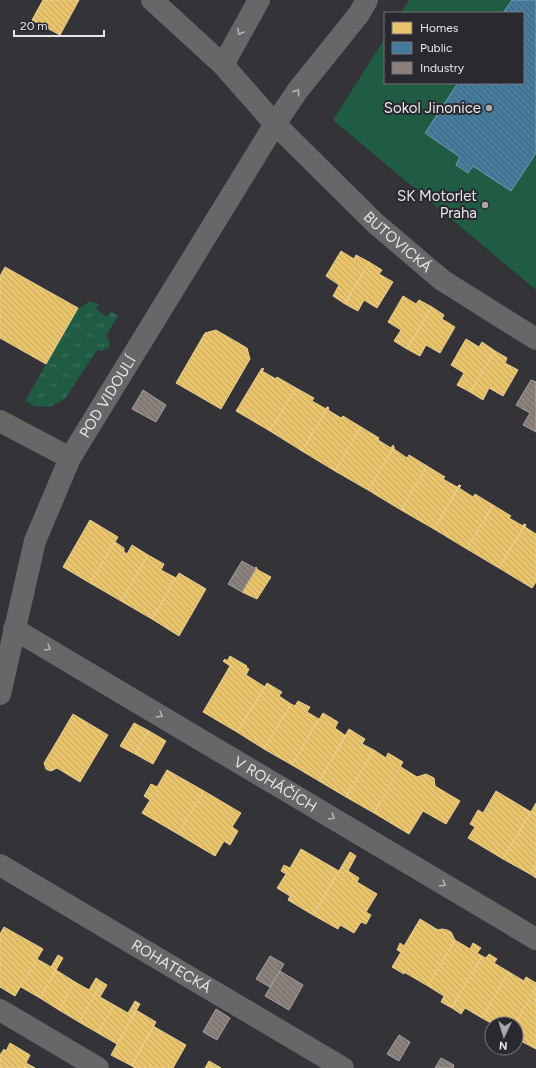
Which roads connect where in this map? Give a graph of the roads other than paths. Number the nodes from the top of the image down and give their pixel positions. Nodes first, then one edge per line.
1 (152, 0) edge
2 (258, 0) edge
3 (367, 0) edge
4 (223, 65) junction
5 (275, 124) junction
6 (536, 339) edge
7 (0, 421) edge
8 (70, 458) junction
9 (14, 629) junction
10 (0, 694) edge
11 (0, 865) edge
12 (536, 939) edge
13 (0, 1010) edge
14 (98, 1068) edge
15 (343, 1068) edge

1 - 4 street, BUTOVICKÁ
2 -> 4 street
5 -> 3 street
4 - 5 street, BUTOVICKÁ
5 - 6 street, BUTOVICKÁ
5 - 8 street, POD VIDOULÍ
7 - 8 street
8 - 9 street, POD VIDOULÍ
9 - 10 street, POD VIDOULÍ
9 -> 12 street, V ROHÁČÍCH
11 - 15 street, ROHATECKÁ
13 - 14 street

